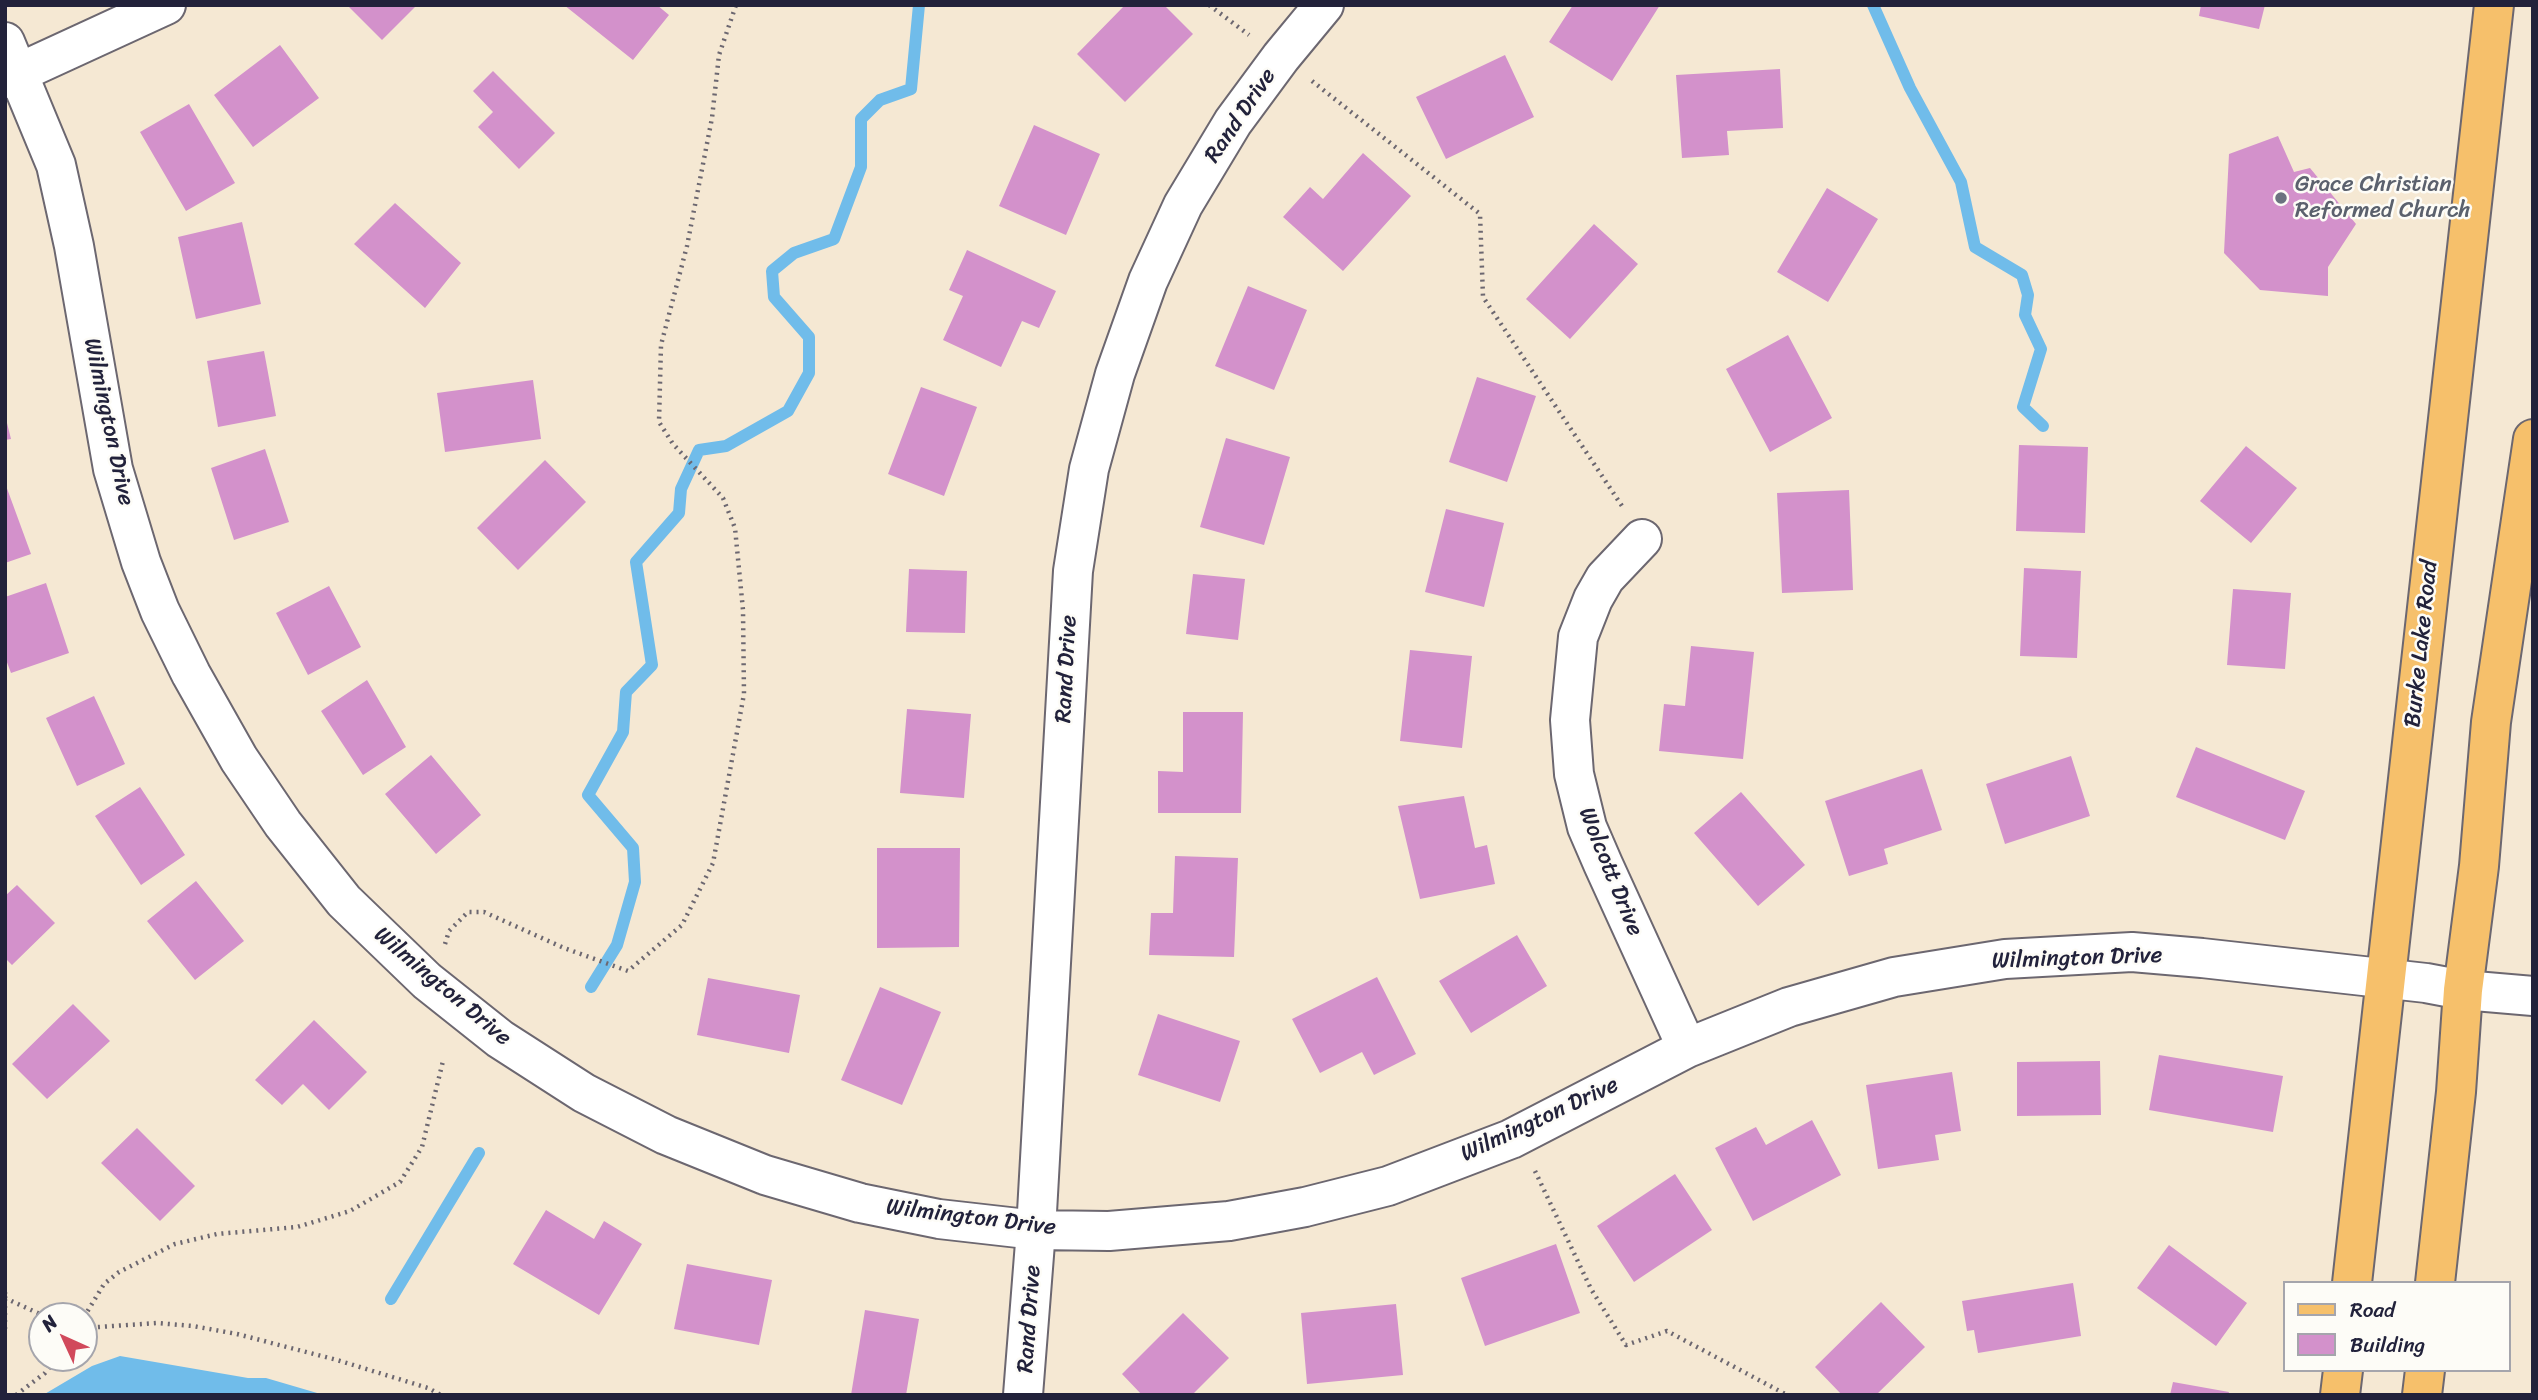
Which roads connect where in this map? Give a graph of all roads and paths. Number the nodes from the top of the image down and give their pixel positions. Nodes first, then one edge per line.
1 (166, 5) edge
2 (736, 5) edge
3 (1209, 5) edge
4 (1324, 5) edge
5 (2494, 5) edge
6 (1281, 57) junction
7 (10, 65) edge
8 (2533, 439) edge
9 (1643, 539) joint
10 (445, 945) dead end
11 (2384, 978) junction
12 (2463, 990) junction
13 (2533, 996) edge
14 (1687, 1048) junction
15 (443, 1061) dead end
16 (1515, 1137) junction
17 (1036, 1230) junction
18 (2352, 1281) edge
19 (2435, 1281) edge
20 (5, 1293) edge
21 (5, 1298) edge
22 (93, 1302) edge
23 (28, 1309) edge
24 (98, 1327) edge
25 (5, 1332) edge
26 (46, 1372) edge
27 (2343, 1372) edge
28 (2425, 1372) edge
29 (16, 1395) edge
30 (441, 1395) edge
31 (1023, 1395) edge
32 (1787, 1395) edge
33 (2340, 1395) edge
34 (2422, 1395) edge

1 - 7 street
2 - 10 path
3 - 6 path
4 - 6 street, Rand Drive
5 - 11 main road, Burke Lake Road
6 - 9 path
6 - 17 street, Rand Drive
7 - 17 street, Wilmington Drive
8 - 12 main road
9 - 14 street, Wolcott Drive
11 - 12 street, Wilmington Drive
11 - 14 street, Wilmington Drive
11 - 18 main road, Burke Lake Road
12 - 13 street, Wilmington Drive
12 - 19 main road
14 - 16 street, Wilmington Drive
15 - 22 path
16 - 17 street, Wilmington Drive
16 - 32 path
17 - 31 street, Rand Drive
20 - 21 path
21 - 23 path
21 - 25 path
24 - 30 path
26 - 29 path
27 - 33 main road
28 - 34 main road

